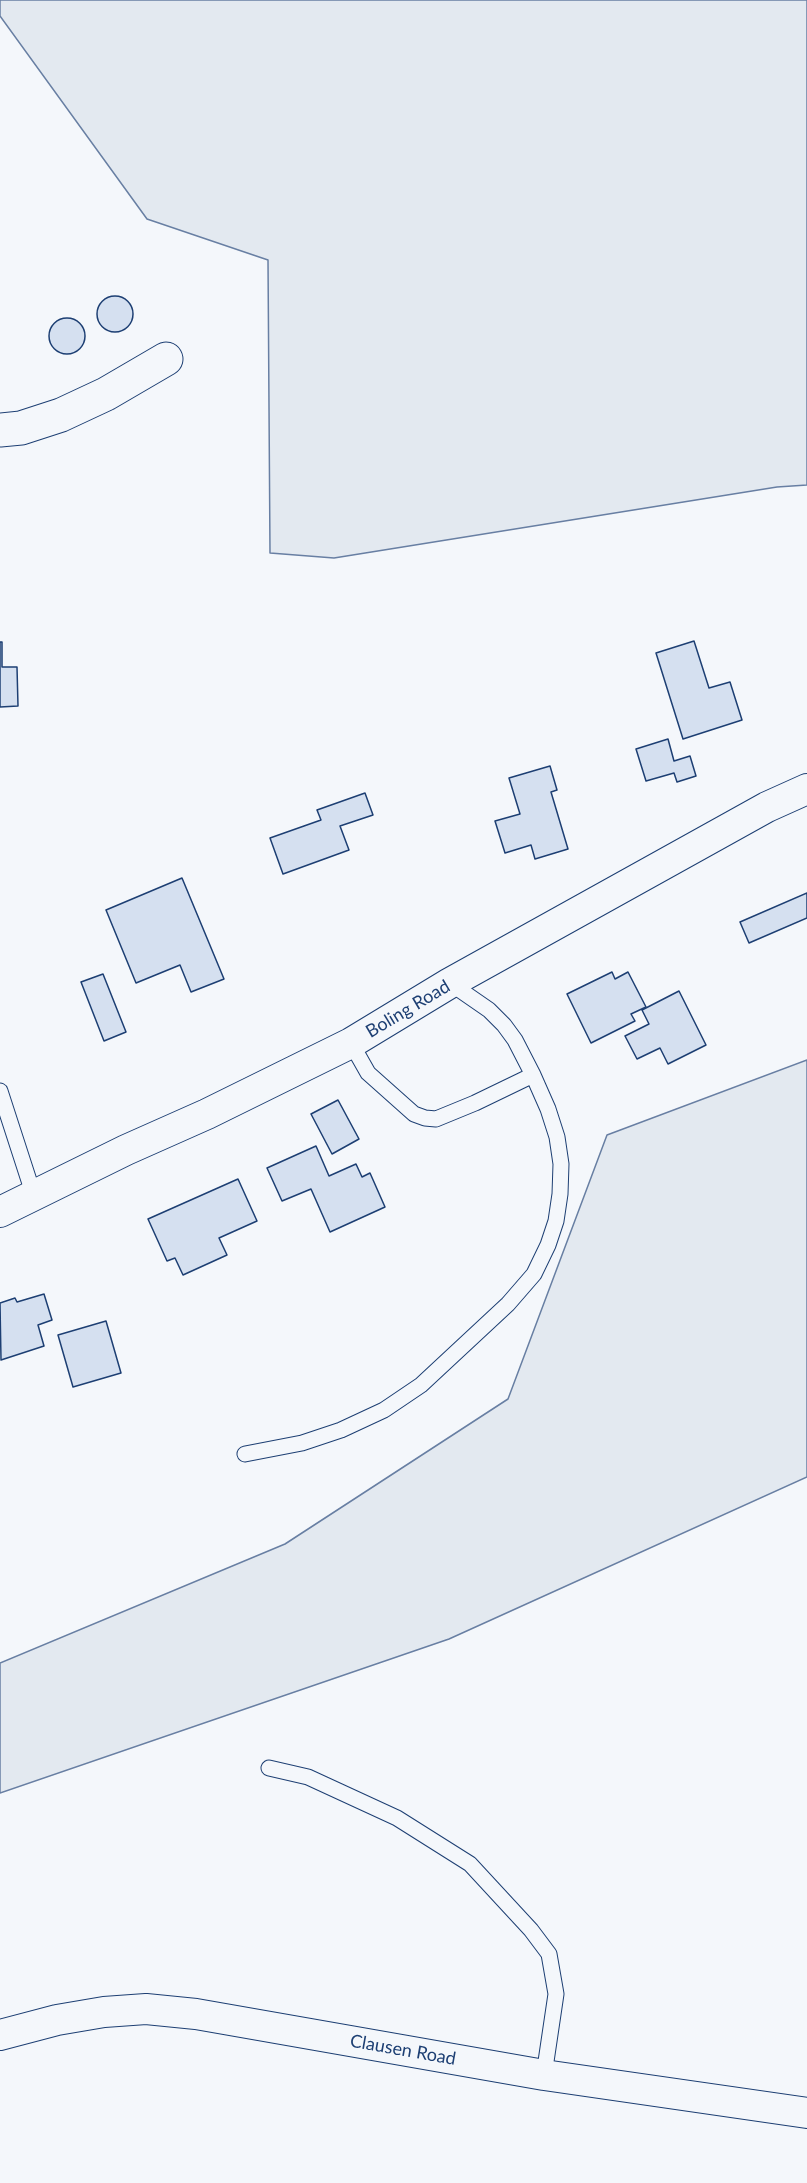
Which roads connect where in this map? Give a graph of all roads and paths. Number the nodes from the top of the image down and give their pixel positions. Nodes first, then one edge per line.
1 (166, 359) dead end
2 (0, 430) edge
3 (807, 789) edge
4 (450, 983) junction
5 (351, 1043) junction
6 (533, 1075) junction
7 (0, 1091) edge
8 (34, 1196) junction
9 (0, 1212) edge
10 (245, 1454) dead end
11 (269, 1768) dead end
12 (0, 2035) edge
13 (544, 2074) junction
14 (807, 2114) edge

1 - 2 street
3 - 4 street, Boling Road
4 - 5 street, Boling Road
4 - 6 lane
5 - 6 lane
5 - 8 street, Boling Road
6 - 10 lane
7 - 8 lane
8 - 9 street, Boling Road
11 - 13 lane
12 - 13 street, Clausen Road
13 - 14 street, Clausen Road

